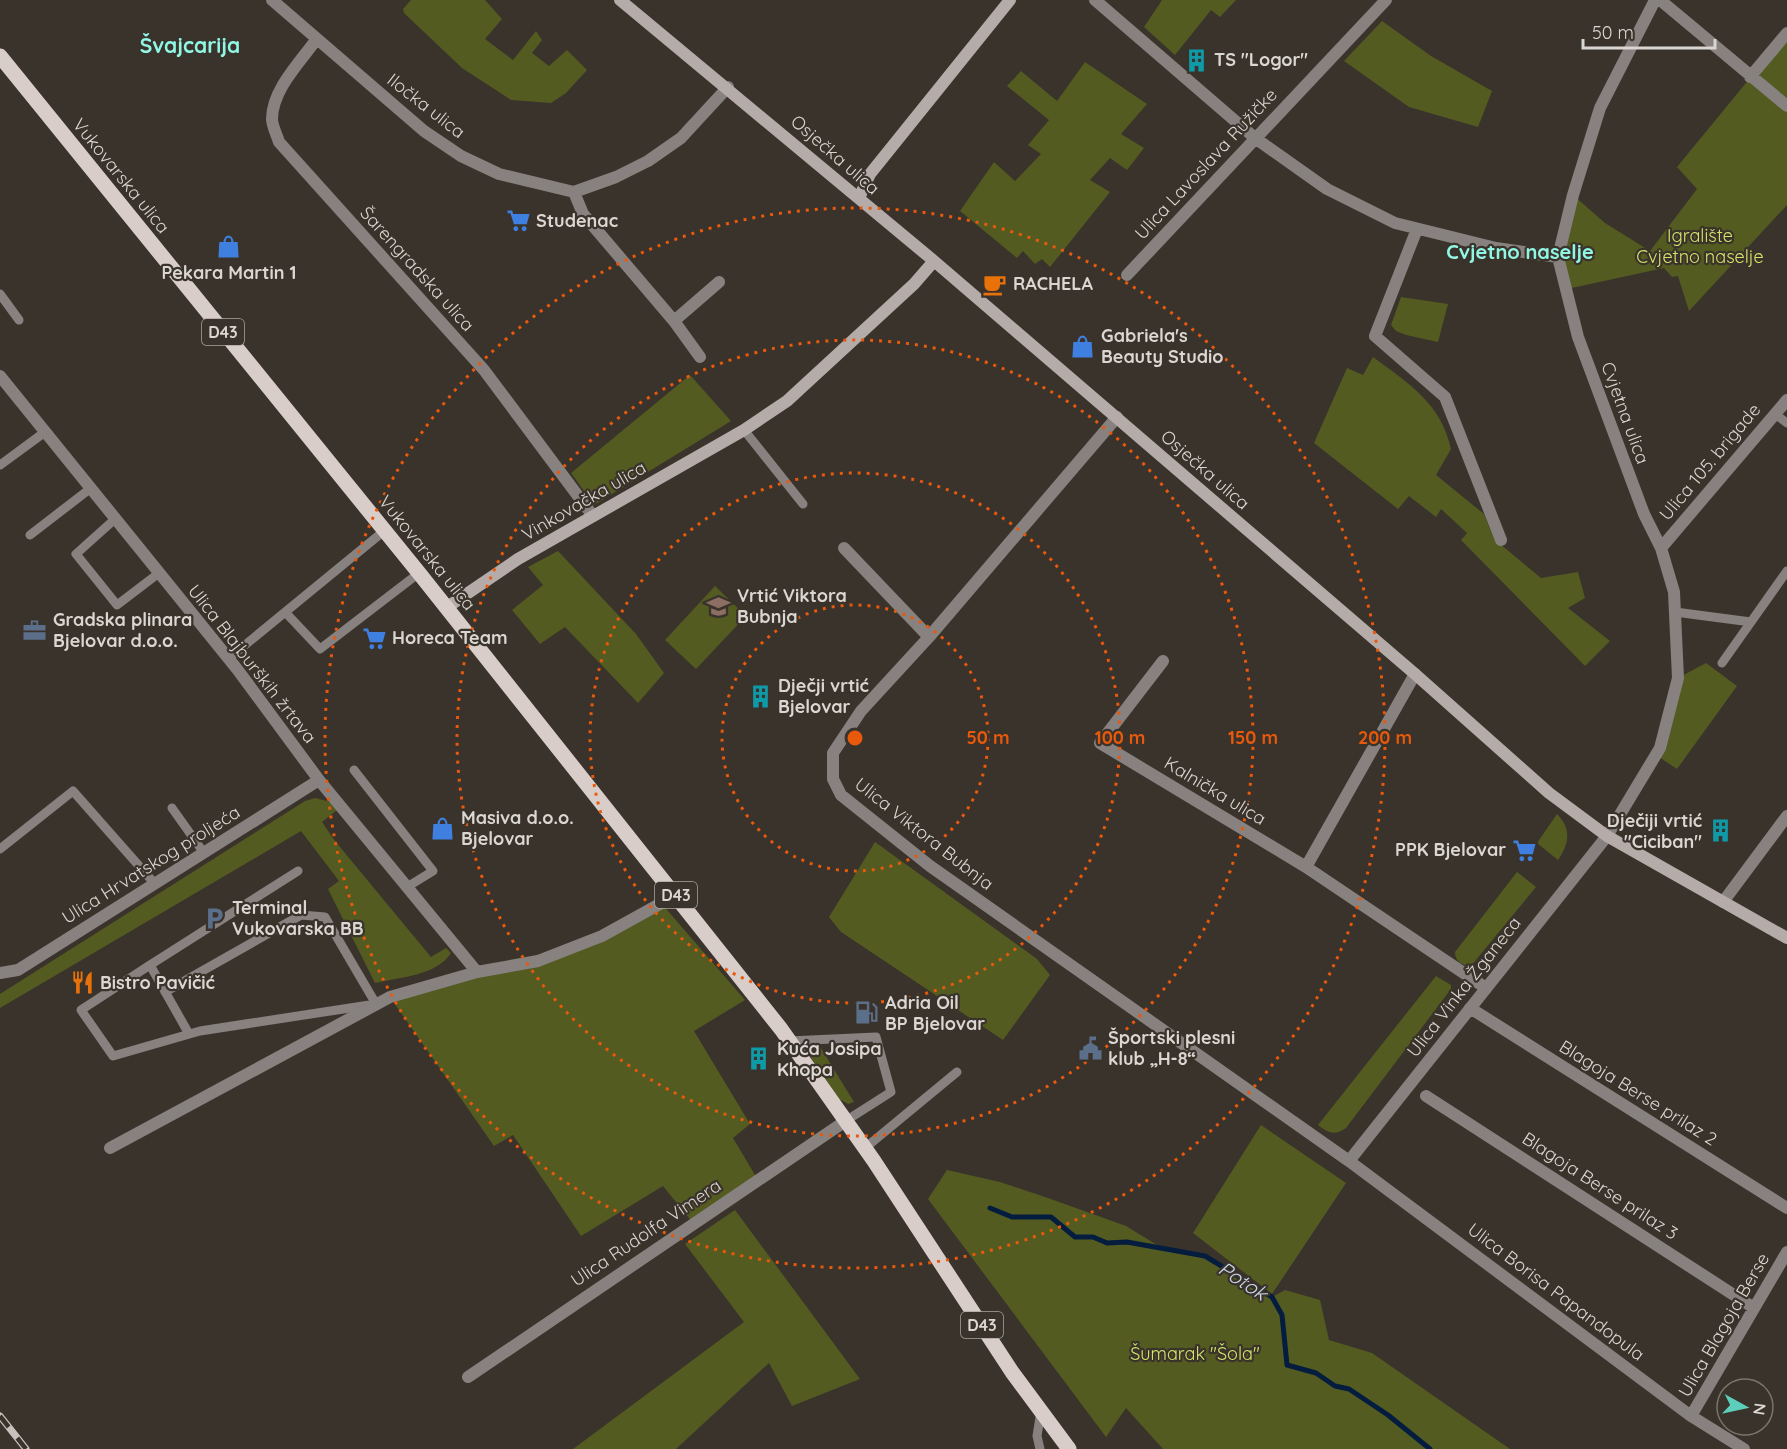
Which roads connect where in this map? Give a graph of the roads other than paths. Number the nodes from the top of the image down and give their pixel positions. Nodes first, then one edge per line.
1 (272, 0) edge
2 (620, 0) edge
3 (1010, 0) edge
4 (1095, 0) edge
5 (1386, 0) edge
6 (1655, 0) edge
7 (1660, 0) edge
8 (1787, 33) edge
9 (316, 40) junction
10 (0, 56) edge
11 (1750, 77) junction
12 (728, 87) junction
13 (1787, 106) edge
14 (1255, 138) junction
15 (574, 192) junction
16 (859, 198) junction
17 (1417, 229) junction
18 (1558, 257) junction
19 (934, 261) junction
20 (1127, 275) dead end
21 (719, 282) dead end
22 (0, 294) edge
23 (19, 320) dead end
24 (674, 321) junction
25 (700, 357) dead end
26 (0, 376) edge
27 (1787, 400) edge
28 (1775, 414) junction
29 (1117, 417) junction
30 (1787, 423) edge
31 (744, 430) junction
32 (45, 432) junction
33 (0, 465) edge
34 (91, 488) junction
35 (803, 504) dead end
36 (592, 516) junction
37 (115, 519) junction
38 (384, 531) junction
39 (30, 535) dead end
40 (1501, 540) dead end
41 (844, 548) dead end
42 (1661, 548) junction
43 (1787, 571) edge
44 (159, 573) junction
45 (419, 573) junction
46 (446, 608) junction
47 (1675, 612) junction
48 (286, 613) junction
49 (1751, 622) junction
50 (929, 637) junction
51 (228, 659) junction
52 (1163, 661) dead end
53 (1722, 663) dead end
54 (1415, 674) junction
55 (354, 770) dead end
56 (320, 780) junction
57 (172, 808) dead end
58 (1787, 816) edge
59 (1607, 836) junction
60 (0, 849) edge
61 (204, 853) junction
62 (1306, 867) junction
63 (298, 871) dead end
64 (155, 884) junction
65 (407, 887) junction
66 (676, 895) junction
67 (1723, 902) junction
68 (1787, 938) edge
69 (150, 965) junction
70 (477, 972) junction
71 (0, 973) edge
72 (1486, 988) junction
73 (165, 992) junction
74 (376, 1004) junction
75 (1470, 1008) junction
76 (189, 1034) junction
77 (789, 1041) junction
78 (957, 1072) dead end
79 (1426, 1096) dead end
80 (847, 1120) junction
81 (110, 1148) dead end
82 (865, 1148) junction
83 (1349, 1161) junction
84 (1787, 1208) edge
85 (1787, 1252) edge
86 (1755, 1308) junction
87 (468, 1377) dead end
88 (1041, 1411) junction
89 (1691, 1416) junction
90 (1040, 1449) edge
91 (1069, 1449) edge
92 (1744, 1449) edge

1 - 9 street, Iločka ulica
2 - 12 street, Osječka ulica
3 - 16 street
4 - 14 street
5 - 14 street, Ulica Lavoslava Ružičke
6 - 18 street, Cvjetna ulica
7 - 11 street
8 - 11 street
9 - 15 street, Iločka ulica
9 - 36 street, Šarengradska ulica
10 - 38 main road, Vukovarska ulica / D43
11 - 13 street
12 - 15 street
12 - 16 street, Osječka ulica
14 - 17 street
14 - 20 street, Ulica Lavoslava Ružičke
15 - 24 street
16 - 19 street, Osječka ulica
17 - 18 street
17 - 40 street
18 - 42 street, Cvjetna ulica
19 - 29 street, Osječka ulica
19 - 31 street, Vinkovačka ulica
21 - 24 street
22 - 23 lane
24 - 25 street
26 - 32 street, Ulica Blajburških žrtava
27 - 28 street, Ulica 105. brigade
28 - 30 lane
28 - 42 street, Ulica 105. brigade
29 - 50 street, Ulica Viktora Bubnja
29 - 54 street, Osječka ulica
31 - 35 lane
31 - 36 street, Vinkovačka ulica
32 - 33 lane
32 - 34 street, Ulica Blajburških žrtava
34 - 37 street, Ulica Blajburških žrtava
34 - 39 lane
36 - 46 street, Vinkovačka ulica
37 - 44 street, Ulica Blajburških žrtava
37 - 44 lane
38 - 45 main road, Vukovarska ulica / D43
38 - 48 lane
41 - 50 street
42 - 47 street, Cvjetna ulica
43 - 49 lane
44 - 51 street, Ulica Blajburških žrtava
45 - 46 main road, Vukovarska ulica / D43
45 - 48 lane
46 - 66 main road, Vukovarska ulica / D43
47 - 49 lane
47 - 59 street, Cvjetna ulica
48 - 51 lane
49 - 53 lane
50 - 83 street, Ulica Viktora Bubnja
51 - 56 street, Ulica Blajburških žrtava
52 - 62 street, Kalnička ulica
54 - 59 street, Osječka ulica
54 - 62 street
55 - 65 lane
56 - 61 street, Ulica Hrvatskog proljeća
56 - 65 street, Ulica Blajburških žrtava
57 - 61 lane
58 - 67 street
59 - 67 street, Osječka ulica
59 - 72 street, Ulica Vinka Žganeca
60 - 64 lane
61 - 64 street, Ulica Hrvatskog proljeća
62 - 72 street, Kalnička ulica
63 - 69 lane
64 - 71 street, Ulica Hrvatskog proljeća
65 - 70 street, Ulica Blajburških žrtava
66 - 70 street
66 - 77 main road, Vukovarska ulica / D43
67 - 68 street, Osječka ulica
69 - 73 lane
69 - 76 lane
70 - 74 street
72 - 75 street, Ulica Vinka Žganeca
73 - 74 lane
73 - 76 lane
74 - 76 lane
74 - 81 street
75 - 83 street, Ulica Vinka Žganeca
75 - 84 street, Blagoja Berse prilaz 2
77 - 80 main road, Vukovarska ulica / D43
77 - 80 lane
78 - 82 lane
79 - 86 street, Blagoja Berse prilaz 3
80 - 82 main road, Vukovarska ulica / D43
80 - 87 street, Ulica Rudolfa Vimera
82 - 88 main road, Vukovarska ulica / D43
83 - 89 street, Ulica Borisa Papandopula
85 - 86 street, Ulica Blagoja Berse
86 - 89 street, Ulica Blagoja Berse
88 - 90 lane
88 - 91 main road, D43
89 - 92 street, Ulica Borisa Papandopula

